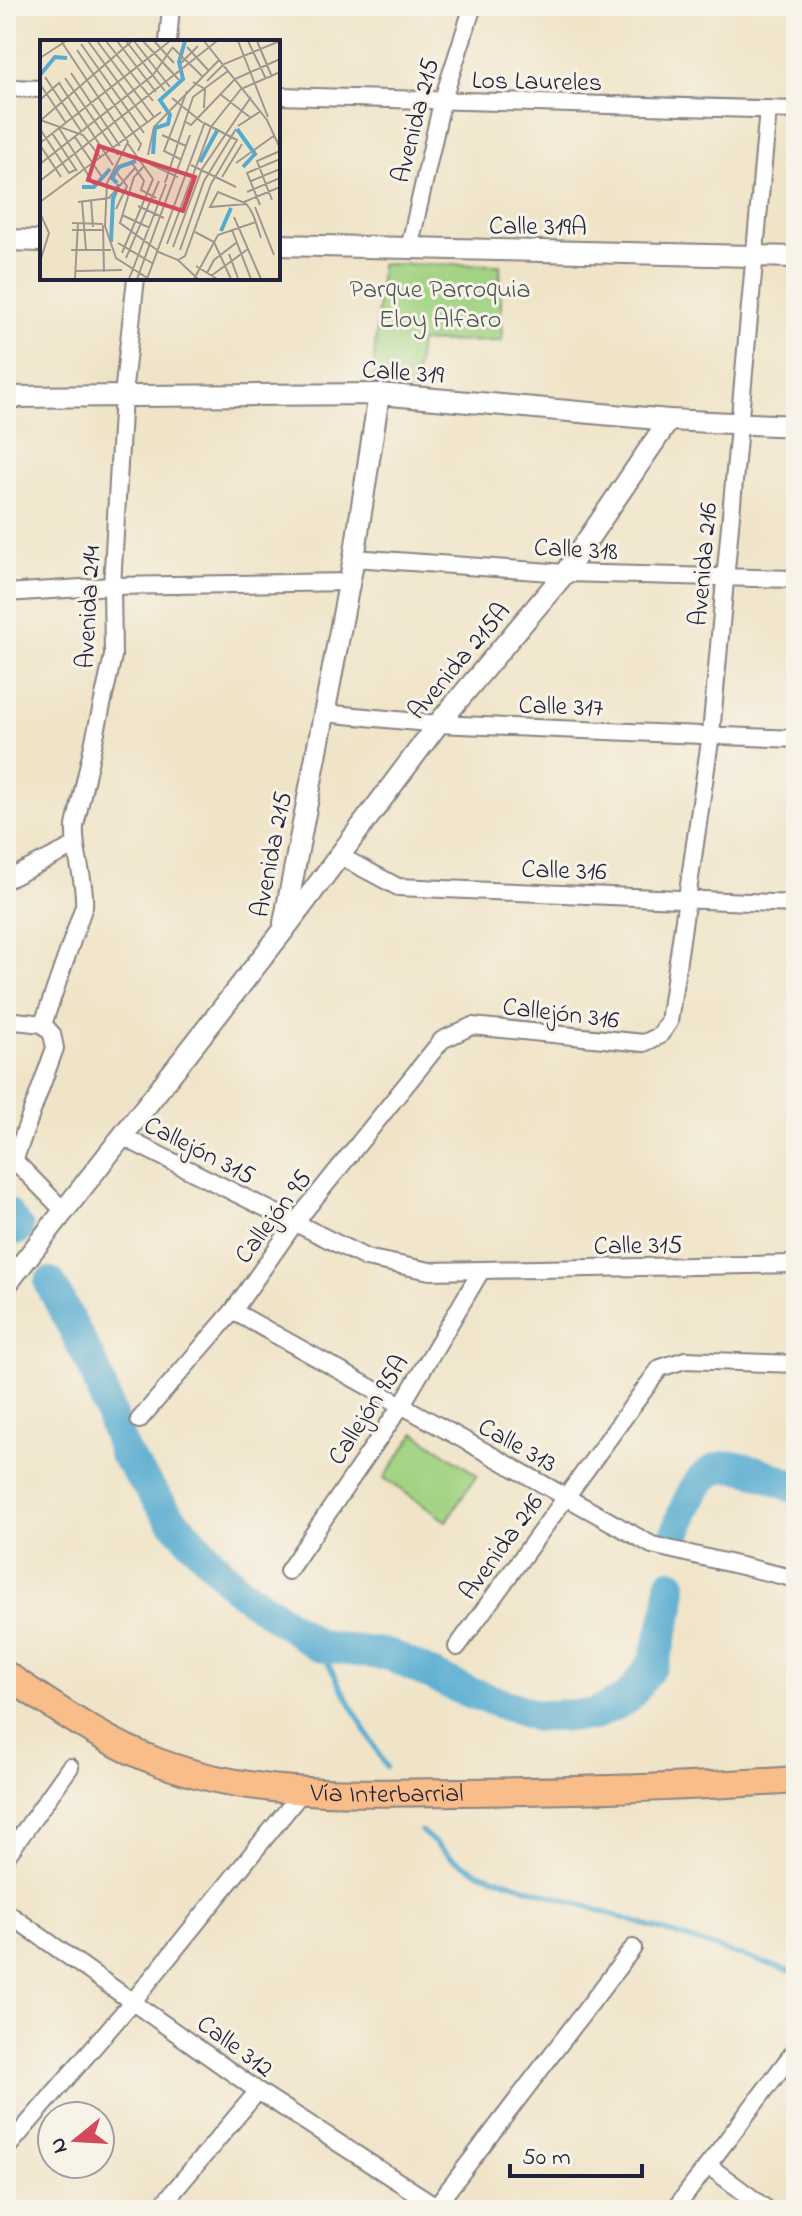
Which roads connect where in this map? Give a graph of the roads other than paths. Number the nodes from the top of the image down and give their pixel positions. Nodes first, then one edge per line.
1 (171, 6) edge
2 (473, 6) edge
3 (168, 40) edge
4 (6, 88) edge
5 (40, 89) edge
6 (280, 96) edge
7 (442, 102) junction
8 (768, 109) junction
9 (796, 110) edge
10 (6, 240) edge
11 (40, 241) edge
12 (280, 245) edge
13 (409, 249) junction
14 (754, 255) junction
15 (796, 257) edge
16 (136, 280) edge
17 (379, 394) junction
18 (123, 395) junction
19 (6, 397) edge
20 (669, 420) junction
21 (738, 424) junction
22 (796, 426) edge
23 (354, 558) junction
24 (565, 573) junction
25 (725, 577) junction
26 (796, 579) edge
27 (349, 582) junction
28 (112, 586) junction
29 (6, 593) edge
30 (324, 713) junction
31 (438, 724) junction
32 (711, 734) junction
33 (796, 739) edge
34 (74, 846) junction
35 (338, 855) junction
36 (6, 880) edge
37 (688, 897) junction
38 (796, 904) edge
39 (283, 931) junction
40 (6, 1020) edge
41 (669, 1022) joint
42 (43, 1024) junction
43 (442, 1040) joint
44 (123, 1137) junction
45 (10, 1156) edge
46 (63, 1210) junction
47 (294, 1224) junction
48 (796, 1264) edge
49 (481, 1271) junction
50 (6, 1285) edge
51 (233, 1311) junction
52 (796, 1364) edge
53 (401, 1406) junction
54 (139, 1420) dead end
55 (564, 1498) junction
56 (288, 1571) dead end
57 (796, 1579) edge
58 (457, 1647) dead end
59 (6, 1675) edge
60 (70, 1767) dead end
61 (796, 1780) edge
62 (302, 1792) junction
63 (6, 1857) edge
64 (6, 1912) edge
65 (633, 1948) dead end
66 (134, 2000) junction
67 (796, 2049) edge
68 (258, 2091) junction
69 (6, 2149) edge
70 (710, 2167) junction
71 (437, 2209) edge
72 (158, 2210) edge
73 (674, 2210) edge
74 (768, 2210) edge

1 - 3 street
2 - 7 street, Avenida 215
4 - 5 street
6 - 7 street, Los Laureles
7 - 8 street, Los Laureles
7 - 13 street, Avenida 215
8 - 9 street, Los Laureles
8 - 14 street, Avenida 216
10 - 11 street
12 - 13 street, Calle 319A
13 - 14 street, Calle 319A
14 - 15 street, Calle 319A
14 - 21 street, Avenida 216
16 - 18 street, Avenida 214
17 - 18 street, Calle 319
17 - 20 street, Calle 319
17 - 23 street, Avenida 215
18 - 19 street, Calle 319
18 - 28 street, Avenida 214
20 - 21 street, Calle 319
20 - 24 street, Avenida 215A
21 - 22 street, Calle 319
21 - 25 street, Avenida 216
23 - 24 street, Calle 318
23 - 27 street, Avenida 215
24 - 25 street, Calle 318
24 - 31 street, Avenida 215A
25 - 26 street, Calle 318
25 - 32 street, Avenida 216
27 - 28 street
27 - 30 street, Avenida 215
28 - 29 street
28 - 34 street, Avenida 214
30 - 31 street, Calle 317
30 - 39 street, Avenida 215
31 - 32 street, Calle 317
31 - 35 street, Avenida 215A
32 - 33 street, Calle 317
32 - 37 street, Avenida 216
34 - 36 street
34 - 42 street, Avenida 214
35 - 37 street, Calle 316
35 - 39 street, Avenida 215A
37 - 38 street, Calle 316
37 - 41 street, Avenida 216
39 - 44 street, Avenida 215
40 - 42 street
41 - 43 street, Callejón 316
42 - 45 street
43 - 47 street, Callejón 95
44 - 46 street, Avenida 215
44 - 47 street, Callejón 315
45 - 46 street
46 - 50 street, Avenida 215
47 - 49 street, Callejón 315
47 - 51 street, Callejón 95
48 - 49 street, Calle 315
49 - 53 street, Callejón 95A
51 - 53 street, Calle 313
51 - 54 street, Callejón 95
52 - 55 street, Avenida 216
53 - 55 street, Calle 313
53 - 56 street, Callejón 95A
55 - 57 street, Calle 313
55 - 58 street, Avenida 216
59 - 62 main road, Vía Interbarrial
60 - 63 street
61 - 62 main road, Vía Interbarrial
62 - 66 street
64 - 66 street, Calle 312
65 - 71 street
66 - 68 street, Calle 312
66 - 69 street
67 - 70 street
68 - 71 street, Calle 312
68 - 72 street
70 - 73 street
70 - 74 street

